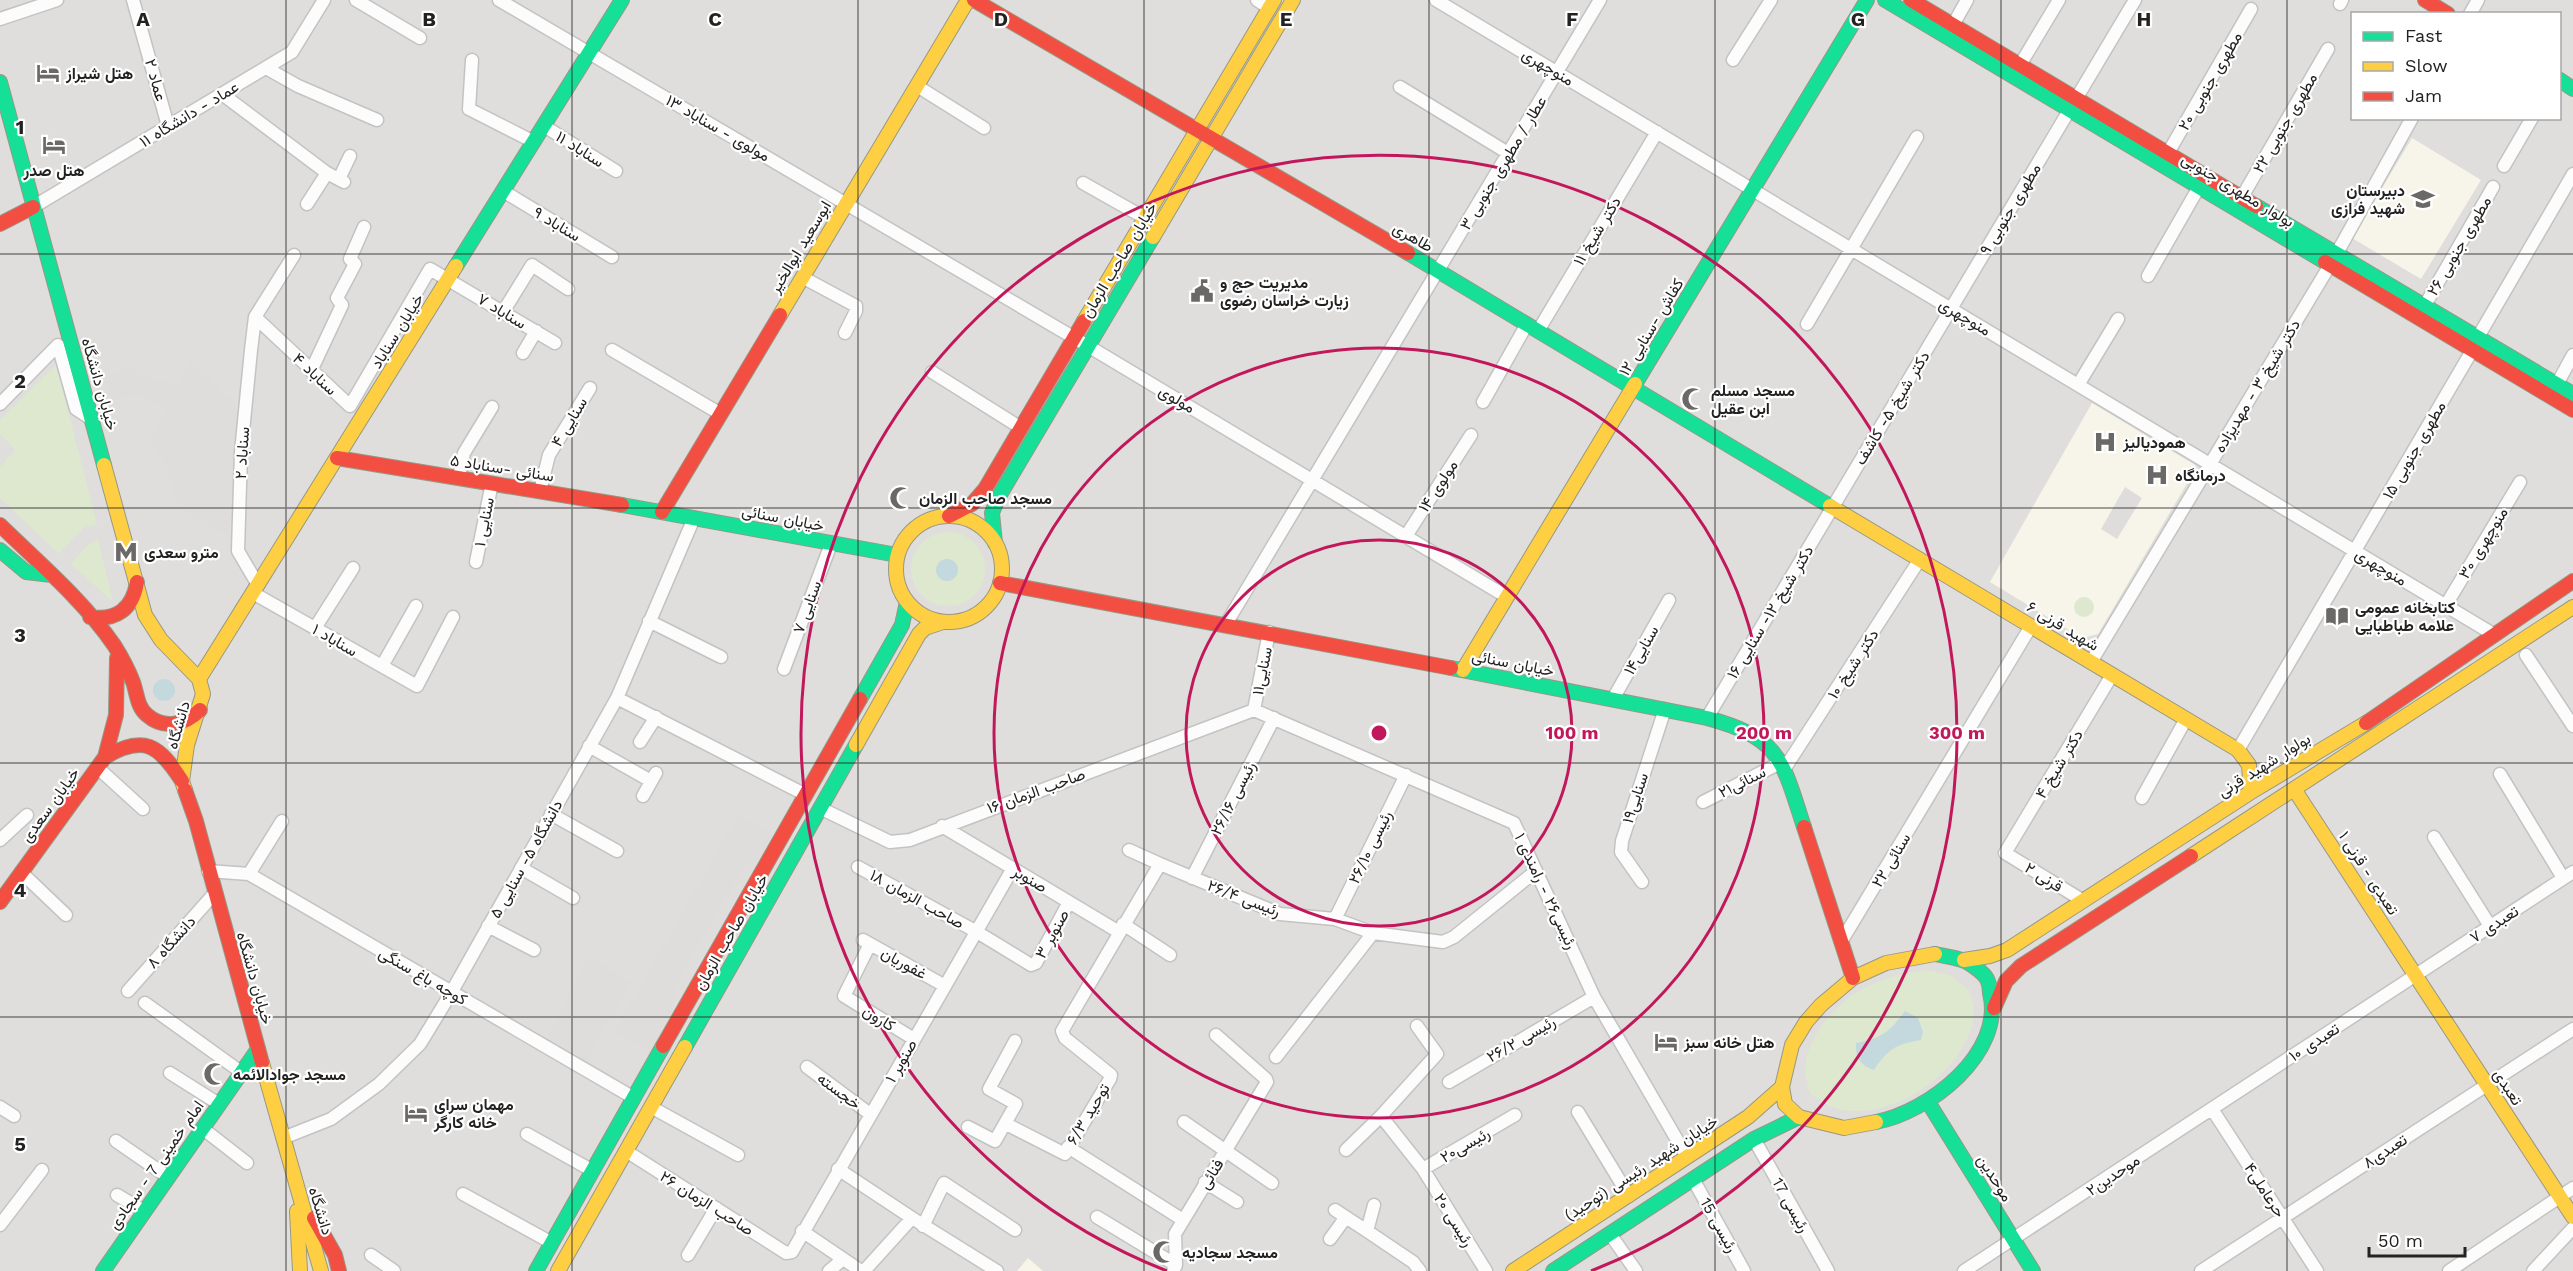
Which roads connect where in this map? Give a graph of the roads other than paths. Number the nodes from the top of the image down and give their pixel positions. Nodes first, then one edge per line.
1 (57, 0) edge
2 (133, 0) edge
3 (324, 0) edge
4 (357, 0) edge
5 (499, 0) edge
6 (622, 0) edge
7 (968, 0) edge
8 (974, 0) edge
9 (1257, 0) edge
10 (1293, 0) edge
11 (1436, 0) edge
12 (1600, 0) edge
13 (1771, 0) edge
14 (1867, 0) edge
15 (1885, 0) edge
16 (1911, 0) edge
17 (1967, 0) edge
18 (2059, 0) edge
19 (2135, 0) edge
20 (2425, 0) edge
21 (1272, 4) edge
22 (2251, 9) dead end
23 (2445, 12) edge
24 (0, 19) edge
25 (1953, 25) junction
26 (420, 38) dead end
27 (2328, 50) dead end
28 (589, 53) junction
29 (472, 60) dead end
30 (1733, 60) dead end
31 (2020, 65) junction
32 (266, 68) junction
33 (1557, 72) junction
34 (0, 82) edge
35 (916, 86) junction
36 (1401, 87) dead end
37 (222, 94) junction
38 (2073, 104) junction
39 (377, 120) dead end
40 (2411, 120) edge
41 (2531, 120) edge
42 (168, 126) junction
43 (544, 126) junction
44 (984, 128) dead end
45 (1197, 130) junction
46 (1657, 132) junction
47 (1917, 137) dead end
48 (1211, 138) junction
49 (534, 142) junction
50 (1508, 153) junction
51 (2168, 153) junction
52 (350, 156) dead end
53 (2504, 166) dead end
54 (616, 171) dead end
55 (327, 173) junction
56 (2573, 174) edge
57 (1083, 183) dead end
58 (2199, 187) junction
59 (2493, 188) dead end
60 (1753, 190) junction
61 (503, 191) junction
62 (2242, 197) junction
63 (307, 204) dead end
64 (846, 204) junction
65 (33, 207) junction
66 (1145, 218) junction
67 (0, 224) edge
68 (364, 227) dead end
69 (1851, 249) junction
70 (294, 255) dead end
71 (612, 257) dead end
72 (2334, 259) junction
73 (1438, 271) junction
74 (2148, 276) dead end
75 (802, 277) junction
76 (448, 279) junction
77 (568, 289) dead end
78 (2425, 305) junction
79 (1951, 308) junction
80 (503, 312) junction
81 (255, 317) junction
82 (2118, 319) dead end
83 (1807, 324) dead end
84 (1533, 327) junction
85 (536, 331) junction
86 (845, 333) dead end
87 (1074, 338) junction
88 (555, 343) dead end
89 (2475, 343) junction
90 (1088, 346) junction
91 (612, 350) dead end
92 (523, 353) dead end
93 (2573, 355) edge
94 (311, 371) junction
95 (932, 372) dead end
96 (2557, 384) junction
97 (2078, 385) junction
98 (590, 388) dead end
99 (1634, 388) junction
100 (2573, 394) edge
101 (1483, 402) dead end
102 (0, 404) edge
103 (492, 407) dead end
104 (2573, 410) edge
105 (719, 413) junction
106 (94, 421) junction
107 (1021, 428) junction
108 (1471, 435) dead end
109 (337, 458) junction
110 (2210, 464) junction
111 (459, 477) junction
112 (1312, 480) junction
113 (2520, 482) dead end
114 (492, 483) junction
115 (540, 491) junction
116 (1832, 507) junction
117 (662, 512) junction
118 (949, 516) junction
119 (694, 518) junction
120 (0, 525) edge
121 (1406, 536) junction
122 (995, 543) junction
123 (831, 544) junction
124 (0, 550) edge
125 (2355, 551) junction
126 (897, 555) junction
127 (1920, 559) junction
128 (477, 562) dead end
129 (353, 568) dead end
130 (52, 575) junction
131 (137, 581) junction
132 (2573, 581) edge
133 (1000, 583) junction
134 (255, 589) junction
135 (1507, 597) junction
136 (1669, 600) dead end
137 (907, 602) junction
138 (2446, 605) junction
139 (416, 606) dead end
140 (2573, 607) edge
141 (453, 616) dead end
142 (90, 617) junction
143 (650, 621) junction
144 (943, 622) junction
145 (1226, 624) junction
146 (2031, 626) junction
147 (315, 628) junction
148 (1269, 632) junction
149 (2493, 634) junction
150 (117, 650) junction
151 (2526, 655) dead end
152 (721, 657) dead end
153 (2091, 662) junction
154 (382, 666) junction
155 (784, 669) dead end
156 (1463, 670) junction
157 (2112, 675) junction
158 (199, 679) junction
159 (617, 698) junction
160 (1613, 699) junction
161 (200, 710) junction
162 (1254, 710) junction
163 (1665, 710) junction
164 (656, 717) junction
165 (1274, 718) junction
166 (1707, 718) junction
167 (2186, 719) junction
168 (2573, 726) edge
169 (640, 742) dead end
170 (589, 746) junction
171 (2238, 750) junction
172 (101, 762) junction
173 (1784, 765) junction
174 (2500, 774) dead end
175 (1406, 775) junction
176 (182, 781) junction
177 (2294, 789) junction
178 (2251, 792) junction
179 (806, 795) junction
180 (643, 796) dead end
181 (2142, 798) dead end
182 (1703, 802) dead end
183 (820, 808) junction
184 (143, 809) dead end
185 (551, 814) junction
186 (27, 815) dead end
187 (282, 821) dead end
188 (942, 826) junction
189 (2434, 837) dead end
190 (0, 840) edge
191 (1129, 850) dead end
192 (617, 851) dead end
193 (2006, 853) joint
194 (1160, 864) junction
195 (858, 867) dead end
196 (521, 868) junction
197 (1013, 868) junction
198 (208, 871) junction
199 (1536, 871) junction
200 (21, 872) junction
201 (249, 873) junction
202 (2568, 875) edge
203 (1192, 878) junction
204 (1642, 882) dead end
205 (214, 894) junction
206 (573, 898) dead end
207 (2082, 900) junction
208 (0, 902) edge
209 (1069, 902) junction
210 (66, 915) dead end
211 (1335, 918) junction
212 (488, 926) junction
213 (2490, 926) junction
214 (1121, 928) junction
215 (977, 932) junction
216 (1373, 933) junction
217 (1841, 942) junction
218 (534, 950) dead end
219 (1170, 954) dead end
220 (1964, 960) junction
221 (1034, 965) joint
222 (2415, 976) junction
223 (1853, 978) junction
224 (945, 986) junction
225 (128, 991) dead end
226 (452, 993) junction
227 (844, 996) joint
228 (1594, 996) junction
229 (145, 1003) dead end
230 (1994, 1008) junction
231 (1417, 1026) dead end
232 (2573, 1029) edge
233 (1216, 1035) dead end
234 (914, 1040) junction
235 (1014, 1041) dead end
236 (258, 1049) junction
237 (1276, 1057) dead end
238 (807, 1067) dead end
239 (170, 1072) dead end
240 (242, 1072) junction
241 (1449, 1082) dead end
242 (2487, 1085) junction
243 (1782, 1086) junction
244 (634, 1098) junction
245 (1928, 1102) junction
246 (219, 1104) junction
247 (0, 1107) edge
248 (651, 1107) junction
249 (2212, 1109) junction
250 (1578, 1112) dead end
251 (870, 1114) junction
252 (1515, 1115) dead end
253 (14, 1116) dead end
254 (1381, 1116) junction
255 (1798, 1117) junction
256 (1184, 1122) dead end
257 (1006, 1124) junction
258 (968, 1127) dead end
259 (202, 1128) junction
260 (527, 1134) dead end
261 (283, 1138) junction
262 (1754, 1139) junction
263 (116, 1142) dead end
264 (1067, 1150) junction
265 (1346, 1150) dead end
266 (626, 1151) junction
267 (1225, 1151) junction
268 (738, 1155) dead end
269 (1687, 1157) junction
270 (247, 1163) dead end
271 (838, 1169) junction
272 (1423, 1169) junction
273 (42, 1170) dead end
274 (593, 1171) junction
275 (168, 1177) junction
276 (1693, 1179) junction
277 (1205, 1182) junction
278 (1272, 1183) dead end
279 (296, 1184) junction
280 (2573, 1188) edge
281 (462, 1194) dead end
282 (117, 1195) dead end
283 (1629, 1196) junction
284 (2560, 1197) junction
285 (1237, 1202) dead end
286 (1374, 1206) dead end
287 (716, 1208) junction
288 (1335, 1210) dead end
289 (144, 1211) junction
290 (1097, 1217) dead end
291 (1346, 1217) junction
292 (2573, 1217) edge
293 (912, 1218) junction
294 (2283, 1218) junction
295 (1183, 1220) junction
296 (0, 1225) edge
297 (923, 1226) junction
298 (2573, 1228) edge
299 (1015, 1230) dead end
300 (802, 1231) junction
301 (1367, 1231) junction
302 (1610, 1234) junction
303 (1330, 1239) dead end
304 (2014, 1240) junction
305 (552, 1243) junction
306 (789, 1253) joint
307 (371, 1255) dead end
308 (687, 1255) dead end
309 (843, 1258) junction
310 (1174, 1268) edge
311 (103, 1271) edge
312 (300, 1271) edge
313 (321, 1271) edge
314 (339, 1271) edge
315 (394, 1271) edge
316 (536, 1271) edge
317 (558, 1271) edge
318 (829, 1271) edge
319 (862, 1271) edge
320 (997, 1271) edge
321 (1420, 1271) edge
322 (1486, 1271) edge
323 (1514, 1271) edge
324 (1553, 1271) edge
325 (1636, 1271) edge
326 (1744, 1271) edge
327 (1828, 1271) edge
328 (1965, 1271) edge
329 (2033, 1271) edge
330 (2201, 1271) edge
331 (2317, 1271) edge
332 (2449, 1271) edge
333 (2533, 1271) edge

1 - 24 street
2 - 42 street, عماد ۲
3 - 32 street, عماد - دانشگاه ۱۱
4 - 26 street
5 - 28 street, مولوی - سناباد ۱۳
6 - 28 main road, خیابان سناباد
7 - 35 main road, ابوسعید ابوالخیر
8 - 45 main road, طاهری
9 - 21 street
10 - 48 main road, خیابان صاحب الزمان
11 - 33 street, منوچهری
12 - 33 street, عطار / مطهری جنوبی ۳
13 - 30 street
14 - 60 main road, کفاش -سنایی ۱۲
15 - 38 main road, بولوار مطهری جنوبی
16 - 25 main road, بولوار مطهری جنوبی
17 - 25 street
18 - 31 street
19 - 38 street, مطهری جنوبی ۹
20 - 23 main road
21 - 45 main road, خیابان صاحب الزمان
22 - 51 street, مطهری جنوبی ۲۰
25 - 31 main road, بولوار مطهری جنوبی
27 - 62 street, مطهری جنوبی ۲۲
28 - 43 main road, خیابان سناباد
28 - 64 street, مولوی - سناباد ۱۳
29 - 49 street
31 - 38 main road, بولوار مطهری جنوبی
32 - 37 street, عماد - دانشگاه ۱۱
32 - 39 street
33 - 46 street, منوچهری
33 - 50 street, عطار / مطهری جنوبی ۳
34 - 65 main road, خیابان دانشگاه
35 - 44 street
35 - 64 main road, ابوسعید ابوالخیر
36 - 50 street
37 - 42 street, عماد - دانشگاه ۱۱
37 - 55 street
38 - 51 main road, بولوار مطهری جنوبی
38 - 58 main road, بولوار مطهری جنوبی
38 - 79 street, مطهری جنوبی ۹
40 - 72 street, دکتر شیخ ۳ - مهدیزاده
41 - 53 street
42 - 65 street, عماد - دانشگاه ۱۱
43 - 49 main road, خیابان سناباد
43 - 54 street, سناباد ۱۱
45 - 48 main road, طاهری
45 - 66 main road, خیابان صاحب الزمان
46 - 60 street, منوچهری
46 - 84 street, دکتر شیخ ۱۱
47 - 69 street
48 - 73 main road, طاهری
48 - 90 main road, خیابان صاحب الزمان
49 - 61 main road, خیابان سناباد
50 - 73 street, عطار / مطهری جنوبی ۳
51 - 62 main road, بولوار مطهری جنوبی
52 - 55 street
55 - 63 street
56 - 89 street, مطهری جنوبی ۱۵
57 - 66 street
58 - 72 main road, بولوار مطهری جنوبی
58 - 74 street
59 - 78 street, مطهری جنوبی ۲۶
60 - 69 street, منوچهری
60 - 99 main road, کفاش -سنایی ۱۲
61 - 71 street, سناباد ۹
61 - 76 main road, خیابان سناباد
62 - 72 main road, بولوار مطهری جنوبی
64 - 75 main road, ابوسعید ابوالخیر
64 - 87 street, مولوی
65 - 67 main road
65 - 106 main road, خیابان دانشگاه
66 - 87 main road, خیابان صاحب الزمان
68 - 94 street
69 - 79 street, منوچهری
69 - 83 street
70 - 81 street
72 - 78 main road, بولوار مطهری جنوبی
72 - 89 main road, بولوار مطهری جنوبی
72 - 110 street, دکتر شیخ ۳ - مهدیزاده
73 - 84 main road, طاهری
73 - 112 street, عطار / مطهری جنوبی ۳
75 - 86 street
75 - 105 main road, ابوسعید ابوالخیر
76 - 80 street, سناباد ۷
76 - 94 street, سناباد ۴
76 - 109 main road, خیابان سناباد
77 - 80 street
78 - 89 main road, بولوار مطهری جنوبی
79 - 97 street, منوچهری
79 - 116 street, دکتر شیخ ۵- کاشف
80 - 85 street, سناباد ۷
81 - 94 street, سناباد ۴
81 - 134 street, سناباد ۲
82 - 97 street
84 - 99 main road, طاهری
84 - 101 street, دکتر شیخ ۱۱
85 - 88 street, سناباد ۷
85 - 92 street
87 - 90 street, مولوی
87 - 107 main road, خیابان صاحب الزمان
89 - 96 main road, بولوار مطهری جنوبی
89 - 104 main road, بولوار مطهری جنوبی
89 - 125 street, مطهری جنوبی ۱۵
90 - 112 street, مولوی
90 - 122 main road, خیابان صاحب الزمان
91 - 105 street
93 - 96 street
95 - 107 street
96 - 100 main road, بولوار مطهری جنوبی
97 - 110 street, منوچهری
98 - 115 street, سنایی ۴
99 - 116 main road, طاهری
99 - 135 main road, کفاش -سنایی ۱۲
102 - 106 street
103 - 111 street
105 - 117 main road, ابوسعید ابوالخیر
106 - 131 main road, خیابان دانشگاه
107 - 118 main road, خیابان صاحب الزمان
108 - 121 street, مولوی ۱۴
109 - 111 main road, سنائی -سناباد ۵
109 - 134 main road, خیابان سناباد
110 - 125 street, منوچهری
110 - 153 street, دکتر شیخ ۳ - مهدیزاده
111 - 114 main road, سنائی -سناباد ۵
112 - 121 street, مولوی
112 - 145 street, عطار / مطهری جنوبی ۳
113 - 138 street, منوچهری ۳۰
114 - 115 main road, سنائی -سناباد ۵
114 - 128 street, سنایی ۱
115 - 117 main road, سنائی -سناباد ۵
116 - 127 main road, شهید قرنی ۶
116 - 166 street, دکتر شیخ ۱۲- سنایی ۱۶
117 - 119 main road, خیابان سنائی
118 - 122 main road
118 - 126 main road
119 - 123 main road, خیابان سنائی
119 - 143 street, دانشگاه ۵- سنایی ۵
120 - 130 main road
121 - 135 street, مولوی
122 - 133 main road
123 - 126 main road, خیابان سنائی
123 - 155 street, سنایی ۷
124 - 130 main road
125 - 138 street, منوچهری
125 - 171 street, مطهری جنوبی ۱۵
126 - 137 main road
127 - 146 main road, شهید قرنی ۶
127 - 173 street, دکتر شیخ ۱۰
129 - 147 street
130 - 142 main road
131 - 142 main road
131 - 158 main road, خیابان دانشگاه
132 - 149 main road, بولوار شهید قرنی
133 - 144 main road
133 - 145 main road, خیابان سنائی
134 - 147 street, سناباد ۱
134 - 158 main road, خیابان سناباد
135 - 156 main road, کفاش -سنایی ۱۲
136 - 160 street, سنایی۱۴
137 - 144 main road
137 - 179 main road
138 - 149 street, منوچهری
139 - 154 street
140 - 177 main road
141 - 154 street, سناباد ۱
142 - 150 main road
143 - 152 street
143 - 159 street, دانشگاه ۵- سنایی ۵
144 - 183 main road, خیابان صاحب الزمان
145 - 148 main road, خیابان سنائی
146 - 153 main road, شهید قرنی ۶
146 - 217 street, سنائی ۲۲
147 - 154 street, سناباد ۱
148 - 156 main road, خیابان سنائی
148 - 162 street, سنایی۱۱
149 - 178 main road, بولوار شهید قرنی
150 - 161 main road
150 - 172 main road
151 - 168 street
153 - 157 main road, شهید قرنی ۶
156 - 160 main road, خیابان سنائی
157 - 167 main road, شهید قرنی ۶
157 - 193 street, دکتر شیخ ۴
158 - 161 main road, دانشگاه
159 - 164 street
159 - 170 street, دانشگاه ۵- سنایی ۵
160 - 163 main road, خیابان سنائی
161 - 176 main road, دانشگاه
162 - 165 street, رئیسی۲۶ - رامندی ۱
162 - 188 street, صاحب الزمان ۱۶
163 - 166 main road, خیابان سنائی
163 - 204 street, سنایی۱۹
164 - 169 street
164 - 179 street
165 - 175 street, رئیسی۲۶ - رامندی ۱
165 - 203 street, رئیسی ۲۶/۱۶
166 - 173 main road, خیابان سنائی
167 - 171 main road, شهید قرنی ۶
167 - 181 street
170 - 180 street
170 - 185 street, دانشگاه ۵- سنایی ۵
171 - 178 main road
172 - 176 main road
172 - 184 street
172 - 200 main road, خیابان سعدی
173 - 182 street, سنائی٢١
173 - 217 main road, خیابان سنائی
174 - 202 street
175 - 199 street, رئیسی۲۶ - رامندی ۱
175 - 211 street, رئیسی ۲۶/۱۰
176 - 198 main road, خیابان دانشگاه
177 - 222 main road, تعبدی - قرنی ۱
177 - 230 main road
178 - 207 main road, بولوار شهید قرنی
179 - 244 main road
183 - 188 street, صاحب الزمان ۱۶
183 - 248 main road, خیابان صاحب الزمان
185 - 192 street
185 - 196 street, دانشگاه ۵- سنایی ۵
186 - 190 street
187 - 201 street
188 - 197 street, صنوبر
189 - 213 street
191 - 194 street, رئیسی ۲۶/۴
193 - 207 street, قرنی ۲
194 - 203 street, رئیسی ۲۶/۴
194 - 214 street
195 - 215 street, صاحب الزمان ۱۸
196 - 206 street
196 - 212 street, دانشگاه ۵- سنایی ۵
197 - 209 street, صنوبر
197 - 215 street, صنوبر ۱
198 - 201 street, کوچه باغ سنگی
198 - 205 main road, خیابان دانشگاه
199 - 216 street, رئیسی ۲۶/۴
199 - 228 street, رئیسی۲۶ - رامندی ۱
200 - 208 main road, خیابان سعدی
200 - 210 street
201 - 226 street, کوچه باغ سنگی
202 - 213 street, تعبدی ۷
203 - 211 street, رئیسی ۲۶/۴
205 - 225 street, دانشگاه ۸
205 - 236 main road, خیابان دانشگاه
207 - 220 main road, بولوار شهید قرنی
209 - 214 street, صنوبر
209 - 221 street, صنوبر ۳
211 - 216 street, رئیسی ۲۶/۴
212 - 218 street
212 - 226 street, دانشگاه ۵- سنایی ۵
213 - 222 street, تعبدی ۷
214 - 219 street, صنوبر
214 - 264 street, توحید ۶/۳
215 - 221 street, صاحب الزمان ۱۸
215 - 224 street, صنوبر ۱
216 - 237 street
217 - 223 main road, خیابان سنائی
220 - 223 main road
220 - 230 main road
222 - 242 main road, تعبدی
222 - 249 street, تعبدی ۱۰
223 - 243 main road
224 - 227 street, غفوریان
224 - 234 street, صنوبر ۱
226 - 244 street, کوچه باغ سنگی
226 - 261 street, دانشگاه ۵- سنایی ۵
227 - 234 street, کارون
228 - 241 street, رئیسی ۲۶/۲
228 - 269 street, رئیسی۲۶ - رامندی ۱
229 - 240 street
230 - 245 main road
231 - 254 street
232 - 242 street, تعبدی۸
233 - 267 street, فنائی
234 - 251 street, صنوبر ۱
235 - 257 street
236 - 240 main road, امام خمینی 7 - سجادی
236 - 261 main road, خیابان دانشگاه
238 - 251 street, خجسته
239 - 246 street
240 - 246 main road, امام خمینی 7 - سجادی
242 - 284 main road, تعبدی
242 - 294 street, تعبدی۸
243 - 255 main road
243 - 269 main road, خیابان شهید رئیسی (توحید)
244 - 274 main road
245 - 255 main road
245 - 304 main road, موحدین
246 - 259 main road, امام خمینی 7 - سجادی
247 - 253 street
248 - 266 main road, خیابان صاحب الزمان
248 - 268 street
249 - 294 street, حرعاملی۴
249 - 304 street, موحدین۲
250 - 283 street
251 - 271 street, صنوبر ۱
252 - 272 street, رئیسی۲۰
254 - 265 street
254 - 272 street, رئیسی۲۰
255 - 262 main road
256 - 267 street
257 - 258 street
257 - 264 street
259 - 270 street
259 - 275 main road, امام خمینی 7 - سجادی
260 - 274 street
261 - 279 main road, خیابان دانشگاه
262 - 276 main road
262 - 327 street, رئیسی 17
263 - 275 street
264 - 295 street
266 - 287 street, صاحب الزمان ۲۶
266 - 317 main road, خیابان صاحب الزمان
267 - 277 street, فنائی
267 - 278 street
269 - 283 main road, خیابان شهید رئیسی (توحید)
271 - 293 street
271 - 300 street, صنوبر ۱
272 - 322 street, رئیسی ۲۰
273 - 296 street
274 - 305 main road
275 - 289 main road, امام خمینی 7 - سجادی
276 - 302 main road
276 - 326 street, رئیسی 15
277 - 285 street
277 - 295 street, فنائی
279 - 312 main road
279 - 313 main road, دانشگاه
279 - 314 main road
280 - 284 street
281 - 305 street
282 - 289 street
283 - 323 main road, خیابان شهید رئیسی (توحید)
284 - 292 main road, تعبدی
284 - 332 street
286 - 301 street
287 - 306 street, صاحب الزمان ۲۶
287 - 308 street
288 - 291 street
289 - 311 main road, امام خمینی 7 - سجادی
290 - 310 street
291 - 301 street
291 - 303 street
293 - 297 street
293 - 319 street
294 - 330 street, تعبدی۸
294 - 331 street, حرعاملی۴
295 - 310 street, فنائی
297 - 299 street
297 - 320 street
298 - 333 street
300 - 306 street, صنوبر ۱
300 - 309 street
301 - 321 street
302 - 324 main road
302 - 325 street
304 - 328 street, موحدین۲
304 - 329 main road, موحدین
305 - 316 main road
307 - 315 street
309 - 318 street
309 - 319 street

